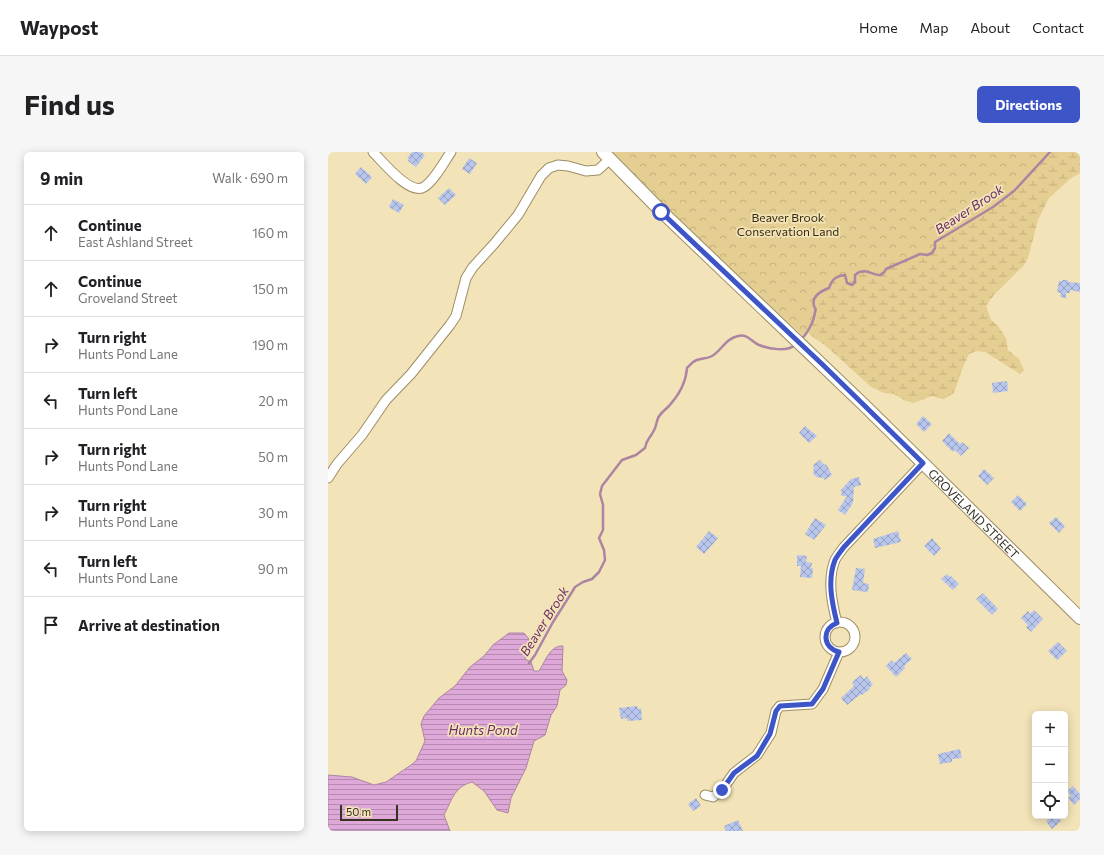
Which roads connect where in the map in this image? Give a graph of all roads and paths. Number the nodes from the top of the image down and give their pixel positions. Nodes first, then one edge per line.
1 (374, 152) edge
2 (451, 152) edge
3 (607, 156) edge
4 (923, 463) junction
5 (328, 478) edge
6 (1080, 618) edge
7 (837, 623) junction
8 (839, 652) junction
9 (705, 795) dead end

1 - 2 street
3 - 4 main road, GROVELAND STREET
3 - 5 street
4 - 6 main road, GROVELAND STREET
4 - 7 street
7 - 8 street
7 - 8 street
8 - 9 street

